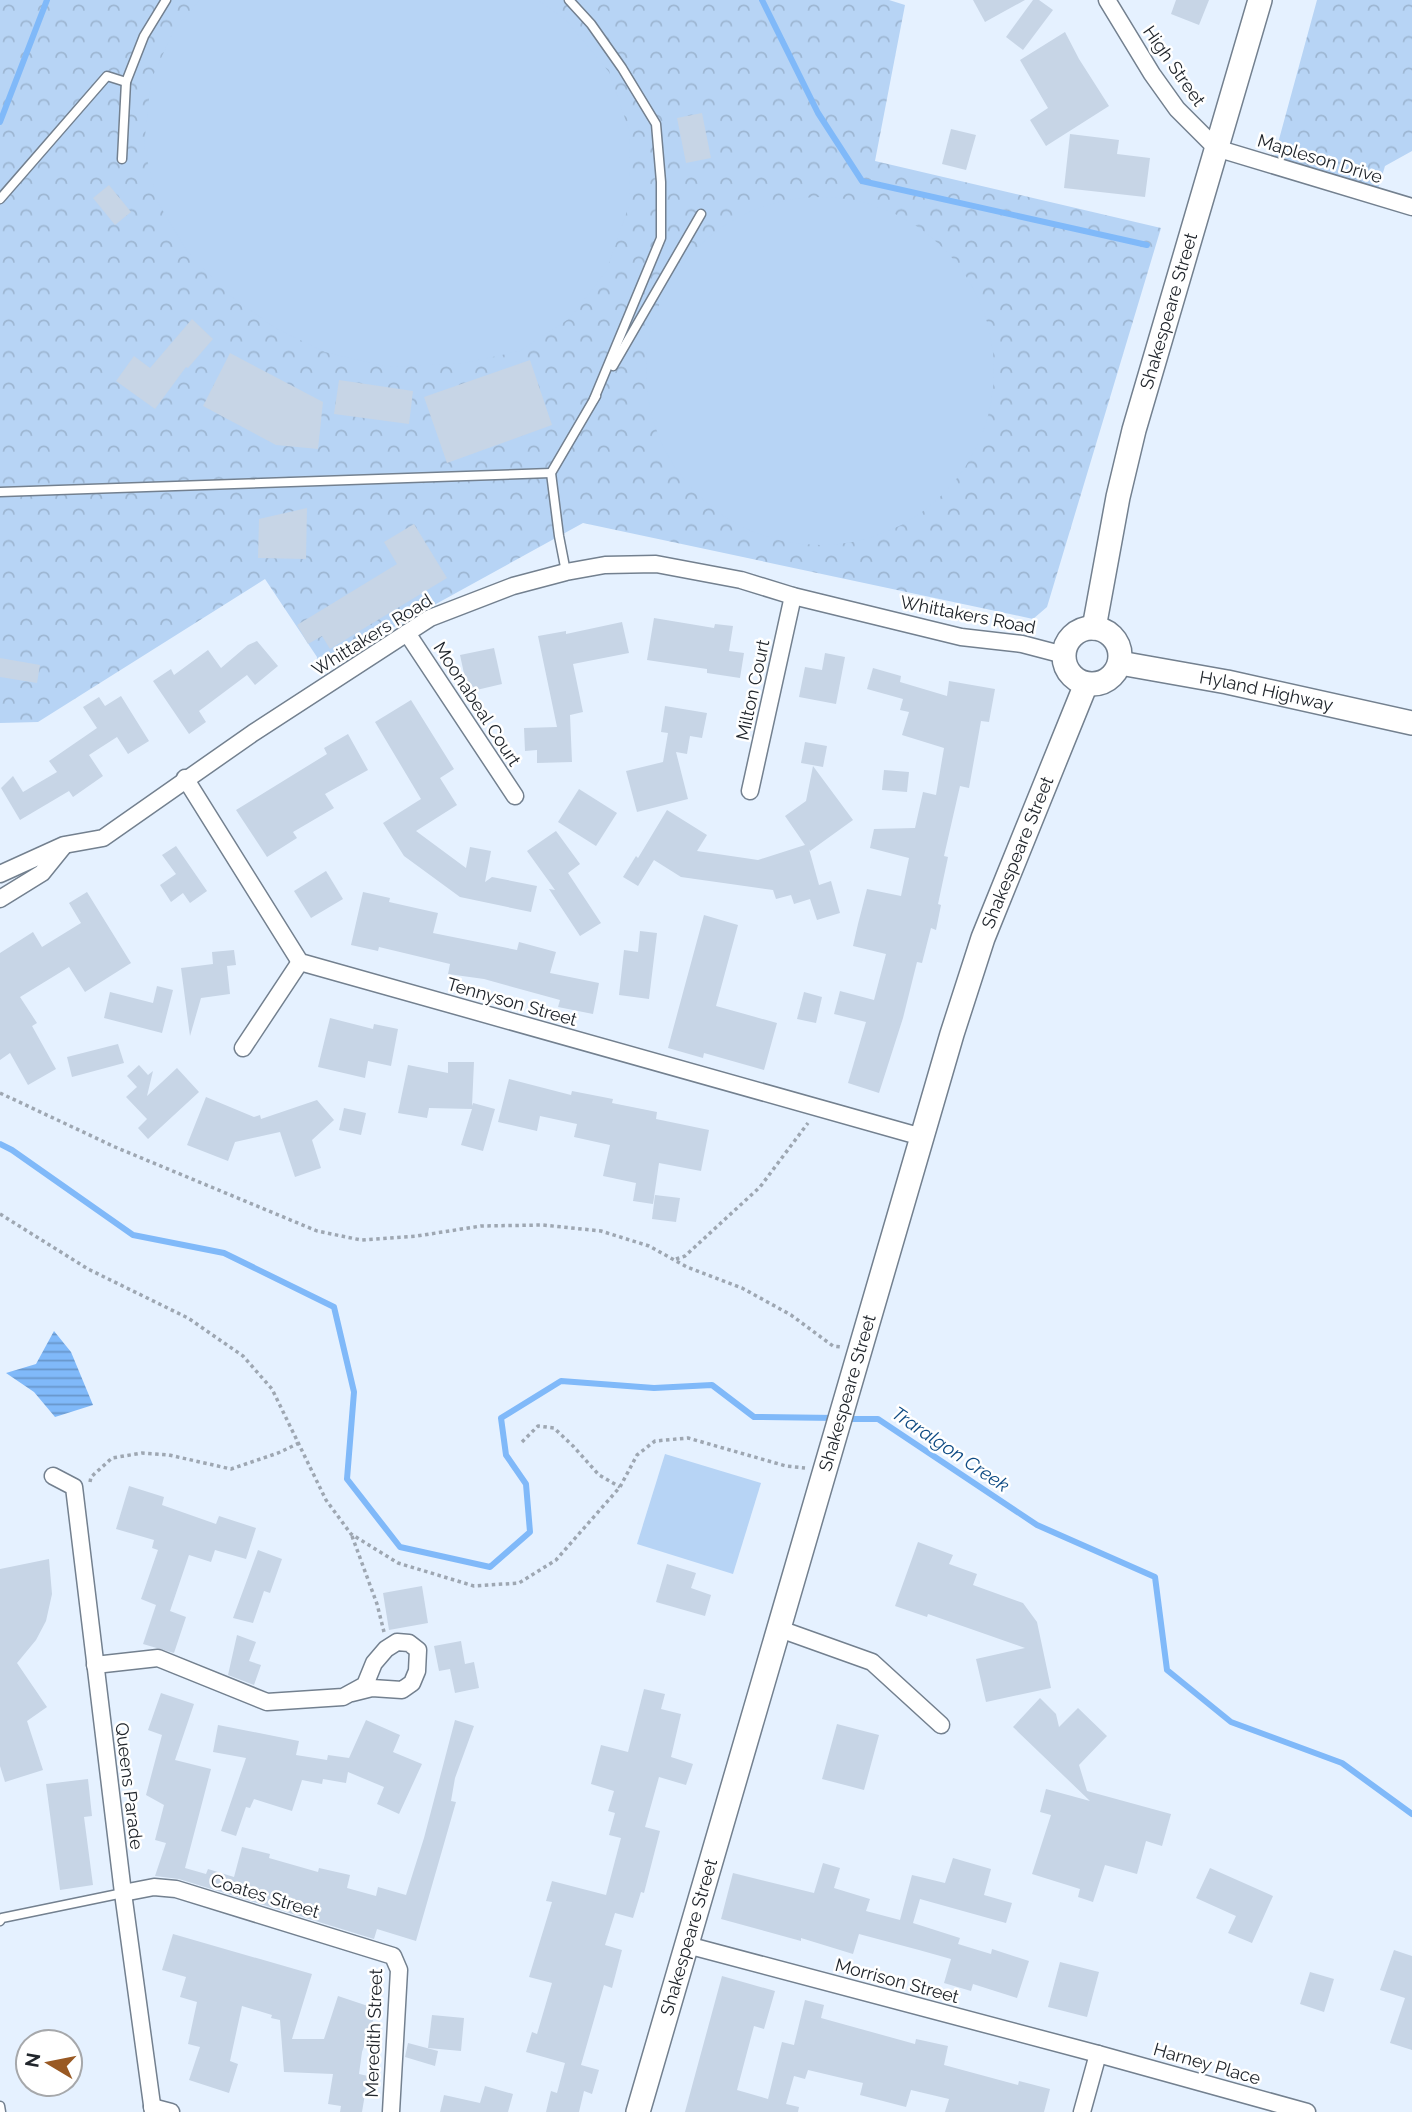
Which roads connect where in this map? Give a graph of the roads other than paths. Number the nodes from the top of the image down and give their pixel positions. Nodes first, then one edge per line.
1 (166, 0) edge
2 (569, 0) edge
3 (1107, 0) edge
4 (1260, 0) edge
5 (126, 82) junction
6 (1216, 148) junction
7 (122, 159) dead end
8 (0, 199) edge
9 (1412, 207) edge
10 (701, 214) dead end
11 (594, 399) junction
12 (551, 473) junction
13 (0, 492) edge
14 (566, 572) junction
15 (793, 596) junction
16 (1094, 628) junction
17 (407, 633) junction
18 (1063, 655) junction
19 (1120, 663) junction
20 (1086, 684) junction
21 (1412, 723) edge
22 (186, 778) junction
23 (750, 791) dead end
24 (515, 796) dead end
25 (64, 845) junction
26 (0, 874) edge
27 (0, 899) edge
28 (300, 962) junction
29 (243, 1048) dead end
30 (922, 1137) junction
31 (53, 1476) dead end
32 (777, 1628) junction
33 (95, 1665) junction
34 (352, 1693) junction
35 (941, 1725) dead end
36 (123, 1893) junction
37 (0, 1921) edge
38 (687, 1945) junction
39 (393, 1956) joint
40 (1098, 2054) junction
41 (0, 2106) edge
42 (153, 2109) edge
43 (1, 2112) edge
44 (171, 2112) edge
45 (391, 2112) edge
46 (638, 2112) edge
47 (1082, 2112) edge
48 (1307, 2112) edge

1 - 5 lane
2 - 11 lane
3 - 6 street, High Street
4 - 6 main road, Shakespeare Street
5 - 7 lane
5 - 8 lane
6 - 9 street, Mapleson Drive
6 - 16 main road, Shakespeare Street
10 - 11 lane
11 - 12 lane
12 - 13 lane
12 - 14 lane
14 - 15 street, Whittakers Road
14 - 17 street, Whittakers Road
15 - 18 street, Whittakers Road
15 - 23 street, Milton Court
16 - 18 main road
16 - 19 main road
17 - 22 street, Whittakers Road
17 - 24 street, Moonabeal Court
18 - 20 main road
19 - 20 main road
19 - 21 main road, Hyland Highway
20 - 30 main road, Shakespeare Street
22 - 25 street, Whittakers Road
22 - 28 street
25 - 26 street, Whittakers Road
25 - 27 street
28 - 29 street
28 - 30 street, Tennyson Street
30 - 32 main road, Shakespeare Street
31 - 33 street, Queens Parade
32 - 35 street
32 - 38 main road, Shakespeare Street
33 - 34 street
33 - 36 street, Queens Parade
34 - 34 street
36 - 37 lane
36 - 39 street, Coates Street
36 - 42 street, Queens Parade
38 - 40 street, Morrison Street
38 - 46 main road, Shakespeare Street
39 - 45 street, Meredith Street
40 - 47 street
40 - 48 street, Harney Place
41 - 43 lane
42 - 44 street

